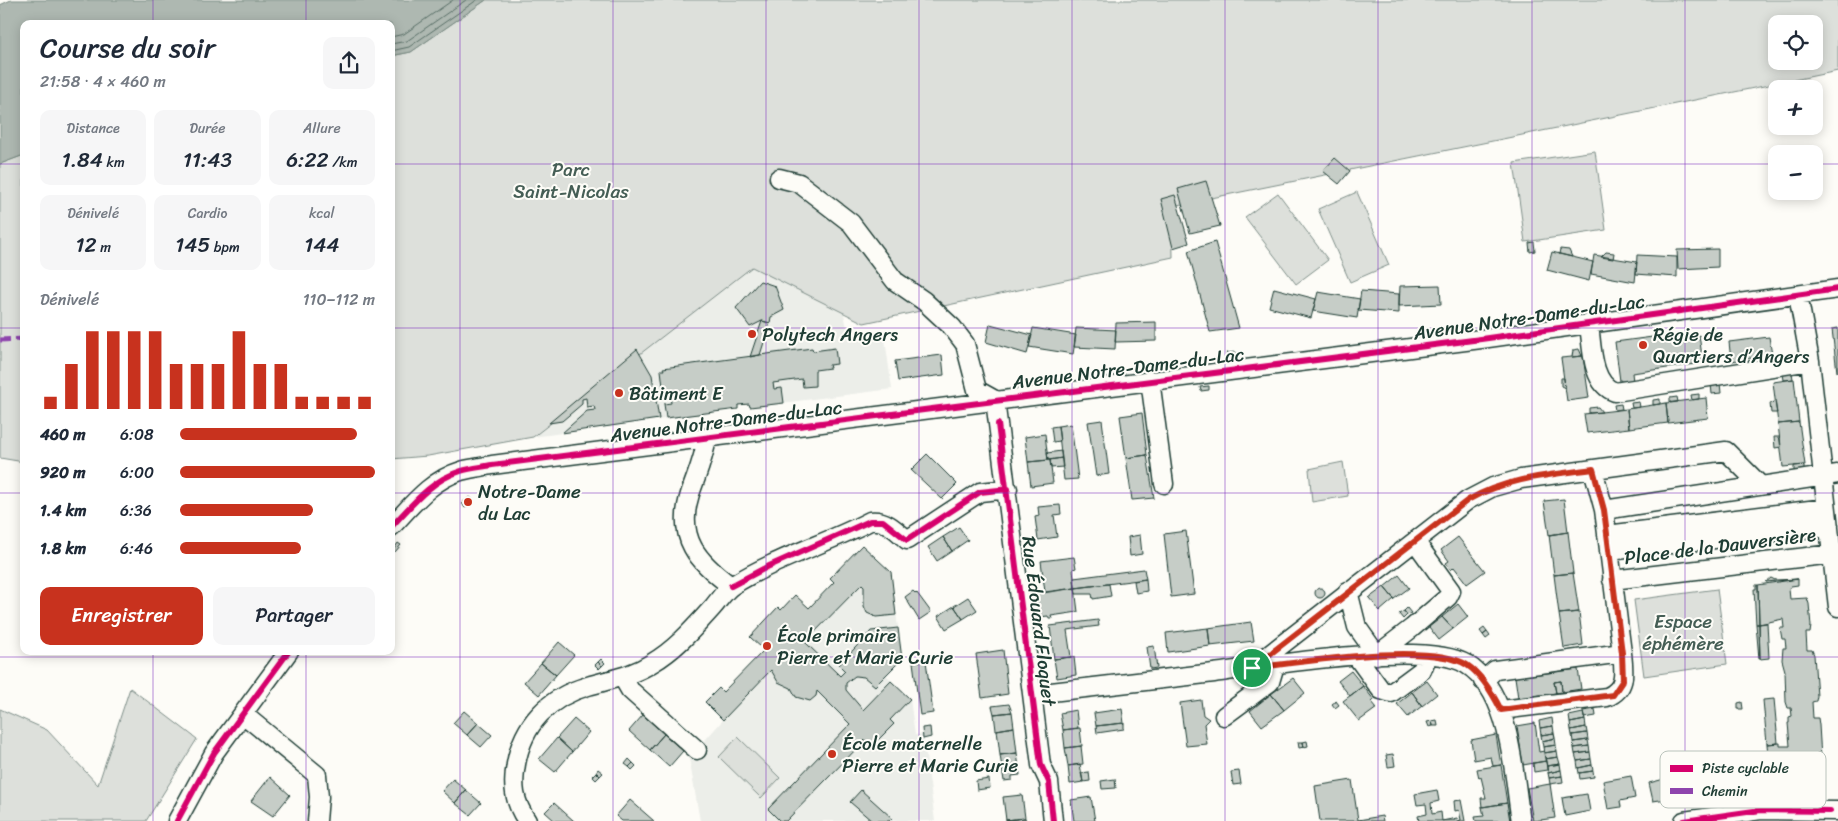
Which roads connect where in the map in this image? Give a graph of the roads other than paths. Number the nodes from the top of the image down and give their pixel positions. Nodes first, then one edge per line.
1 (779, 178) dead end
2 (1838, 289) edge
3 (1798, 294) junction
4 (1588, 324) junction
5 (1810, 361) junction
6 (1150, 380) junction
7 (995, 400) junction
8 (706, 438) junction
9 (1593, 469) junction
10 (1830, 475) edge
11 (1164, 484) dead end
12 (1759, 484) junction
13 (1008, 489) junction
14 (1826, 508) junction
15 (1604, 510) junction
16 (395, 523) edge
17 (1829, 526) junction
18 (1414, 541) junction
19 (1608, 543) junction
20 (1834, 550) edge
21 (1612, 580) junction
22 (731, 586) junction
23 (1348, 591) junction
24 (1838, 607) edge
25 (1622, 653) junction
26 (286, 655) edge
27 (1377, 655) junction
28 (1428, 655) junction
29 (1356, 656) junction
30 (1275, 665) junction
31 (1252, 668) junction
32 (623, 678) junction
33 (1483, 681) junction
34 (1034, 694) junction
35 (1501, 710) junction
36 (243, 714) junction
37 (1224, 716) dead end
38 (697, 750) dead end
39 (1838, 810) edge
40 (177, 821) edge
41 (317, 821) edge
42 (527, 821) edge
43 (1053, 821) edge
44 (1521, 821) edge
45 (1686, 821) edge

1 - 7 street
2 - 3 street, Avenue Notre-Dame-du-Lac
3 - 4 street, Avenue Notre-Dame-du-Lac
3 - 5 street
4 - 5 street
4 - 6 street, Avenue Notre-Dame-du-Lac
5 - 10 street
6 - 7 street, Avenue Notre-Dame-du-Lac
6 - 11 street
7 - 8 street, Avenue Notre-Dame-du-Lac
7 - 13 street, Rue Édouard Floquet
8 - 16 street, Avenue Notre-Dame-du-Lac
8 - 22 street
9 - 12 street
9 - 15 street, Place de la Dauversière
9 - 18 street
10 - 12 street
10 - 14 street
12 - 15 street
13 - 22 street
13 - 34 street, Rue Édouard Floquet
14 - 17 street
14 - 19 street
15 - 19 street, Place de la Dauversière
17 - 19 street
17 - 20 street
18 - 23 street
18 - 27 street
19 - 21 street, Place de la Dauversière
20 - 21 street, Place de la Dauversière
20 - 24 street
21 - 25 street, Place de la Dauversière
22 - 32 street
23 - 27 street
23 - 31 street
25 - 33 street
25 - 35 street, Place de la Dauversière
26 - 36 street
27 - 28 street
27 - 29 street
28 - 29 street
28 - 33 street
29 - 30 street
30 - 31 street
30 - 37 street
31 - 34 street
32 - 38 street
32 - 42 street
33 - 35 street
34 - 43 street, Rue Édouard Floquet
35 - 44 street
36 - 40 street
36 - 41 street
39 - 45 street

